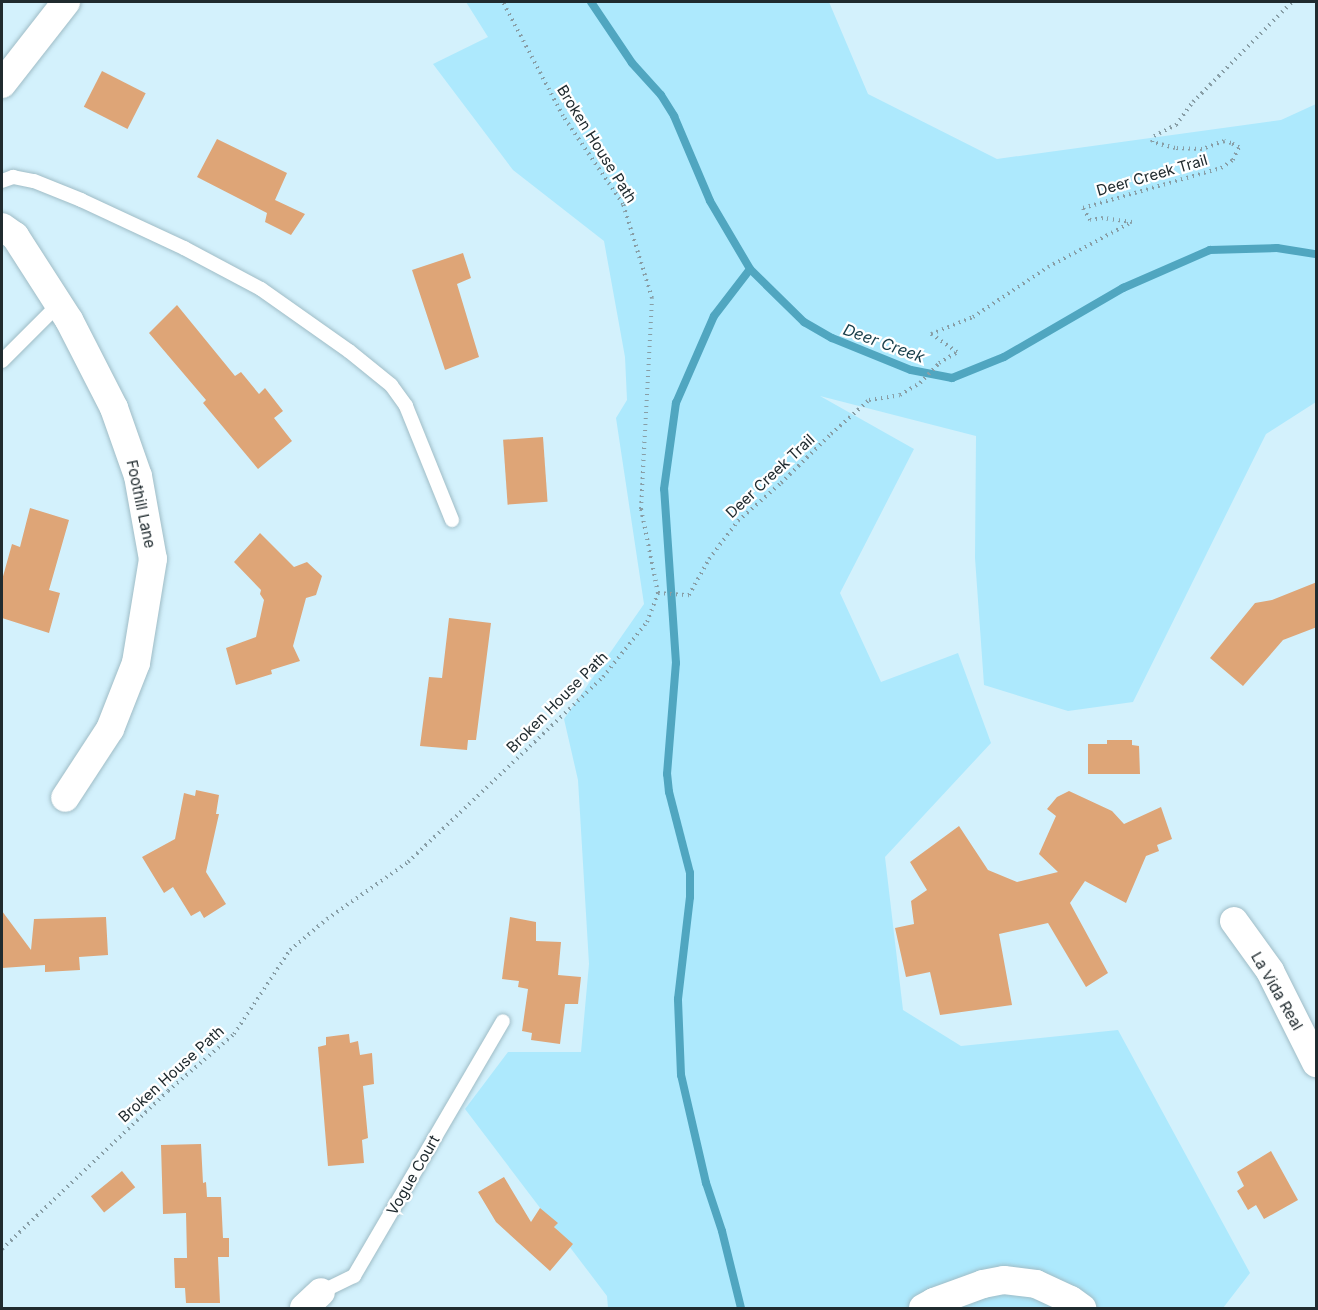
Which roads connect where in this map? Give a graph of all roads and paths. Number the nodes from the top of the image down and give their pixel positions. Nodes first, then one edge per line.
1 (66, 2) edge
2 (502, 2) edge
3 (1292, 2) edge
4 (2, 84) edge
5 (2, 181) edge
6 (2, 227) edge
7 (59, 304) junction
8 (2, 361) edge
9 (452, 520) dead end
10 (658, 593) junction
11 (65, 798) dead end
12 (1234, 921) dead end
13 (503, 1021) dead end
14 (1317, 1063) edge
15 (2, 1249) edge
16 (312, 1300) edge
17 (923, 1308) edge
18 (1082, 1308) edge

1 - 4 street
2 - 10 path, Broken House Path
3 - 10 path, Deer Creek Trail
5 - 9 lane
6 - 7 street, Foothill Lane
7 - 8 lane
7 - 11 street, Foothill Lane
10 - 15 path, Broken House Path
12 - 14 street, La Vida Real
13 - 16 lane, Vogue Court
17 - 18 street

